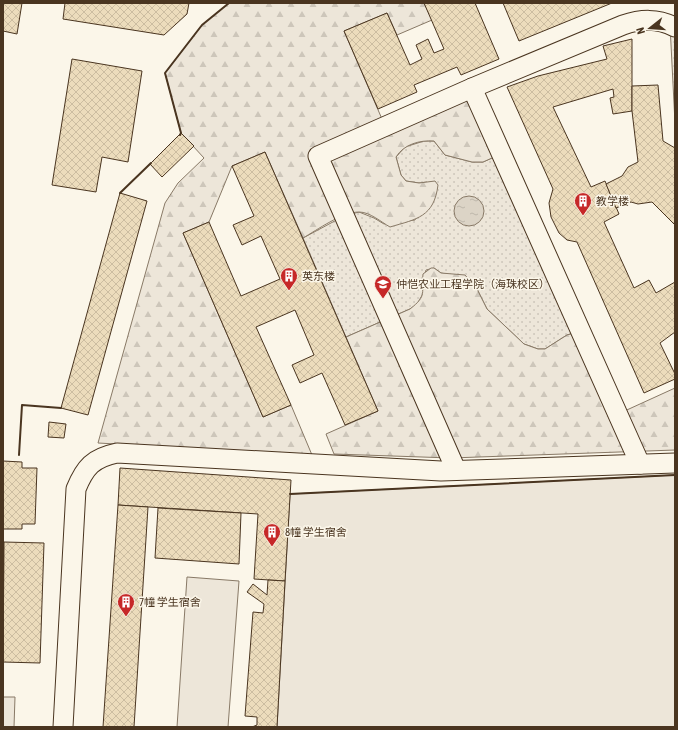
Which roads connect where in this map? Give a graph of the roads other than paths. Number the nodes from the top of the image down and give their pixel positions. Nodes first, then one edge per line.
1 (675, 27) edge
2 (472, 88) junction
3 (675, 463) edge
4 (640, 464) junction
5 (456, 470) junction
6 (63, 727) edge

1 - 2 street
2 - 4 street
2 - 5 street
3 - 4 street
4 - 5 street
5 - 6 street

